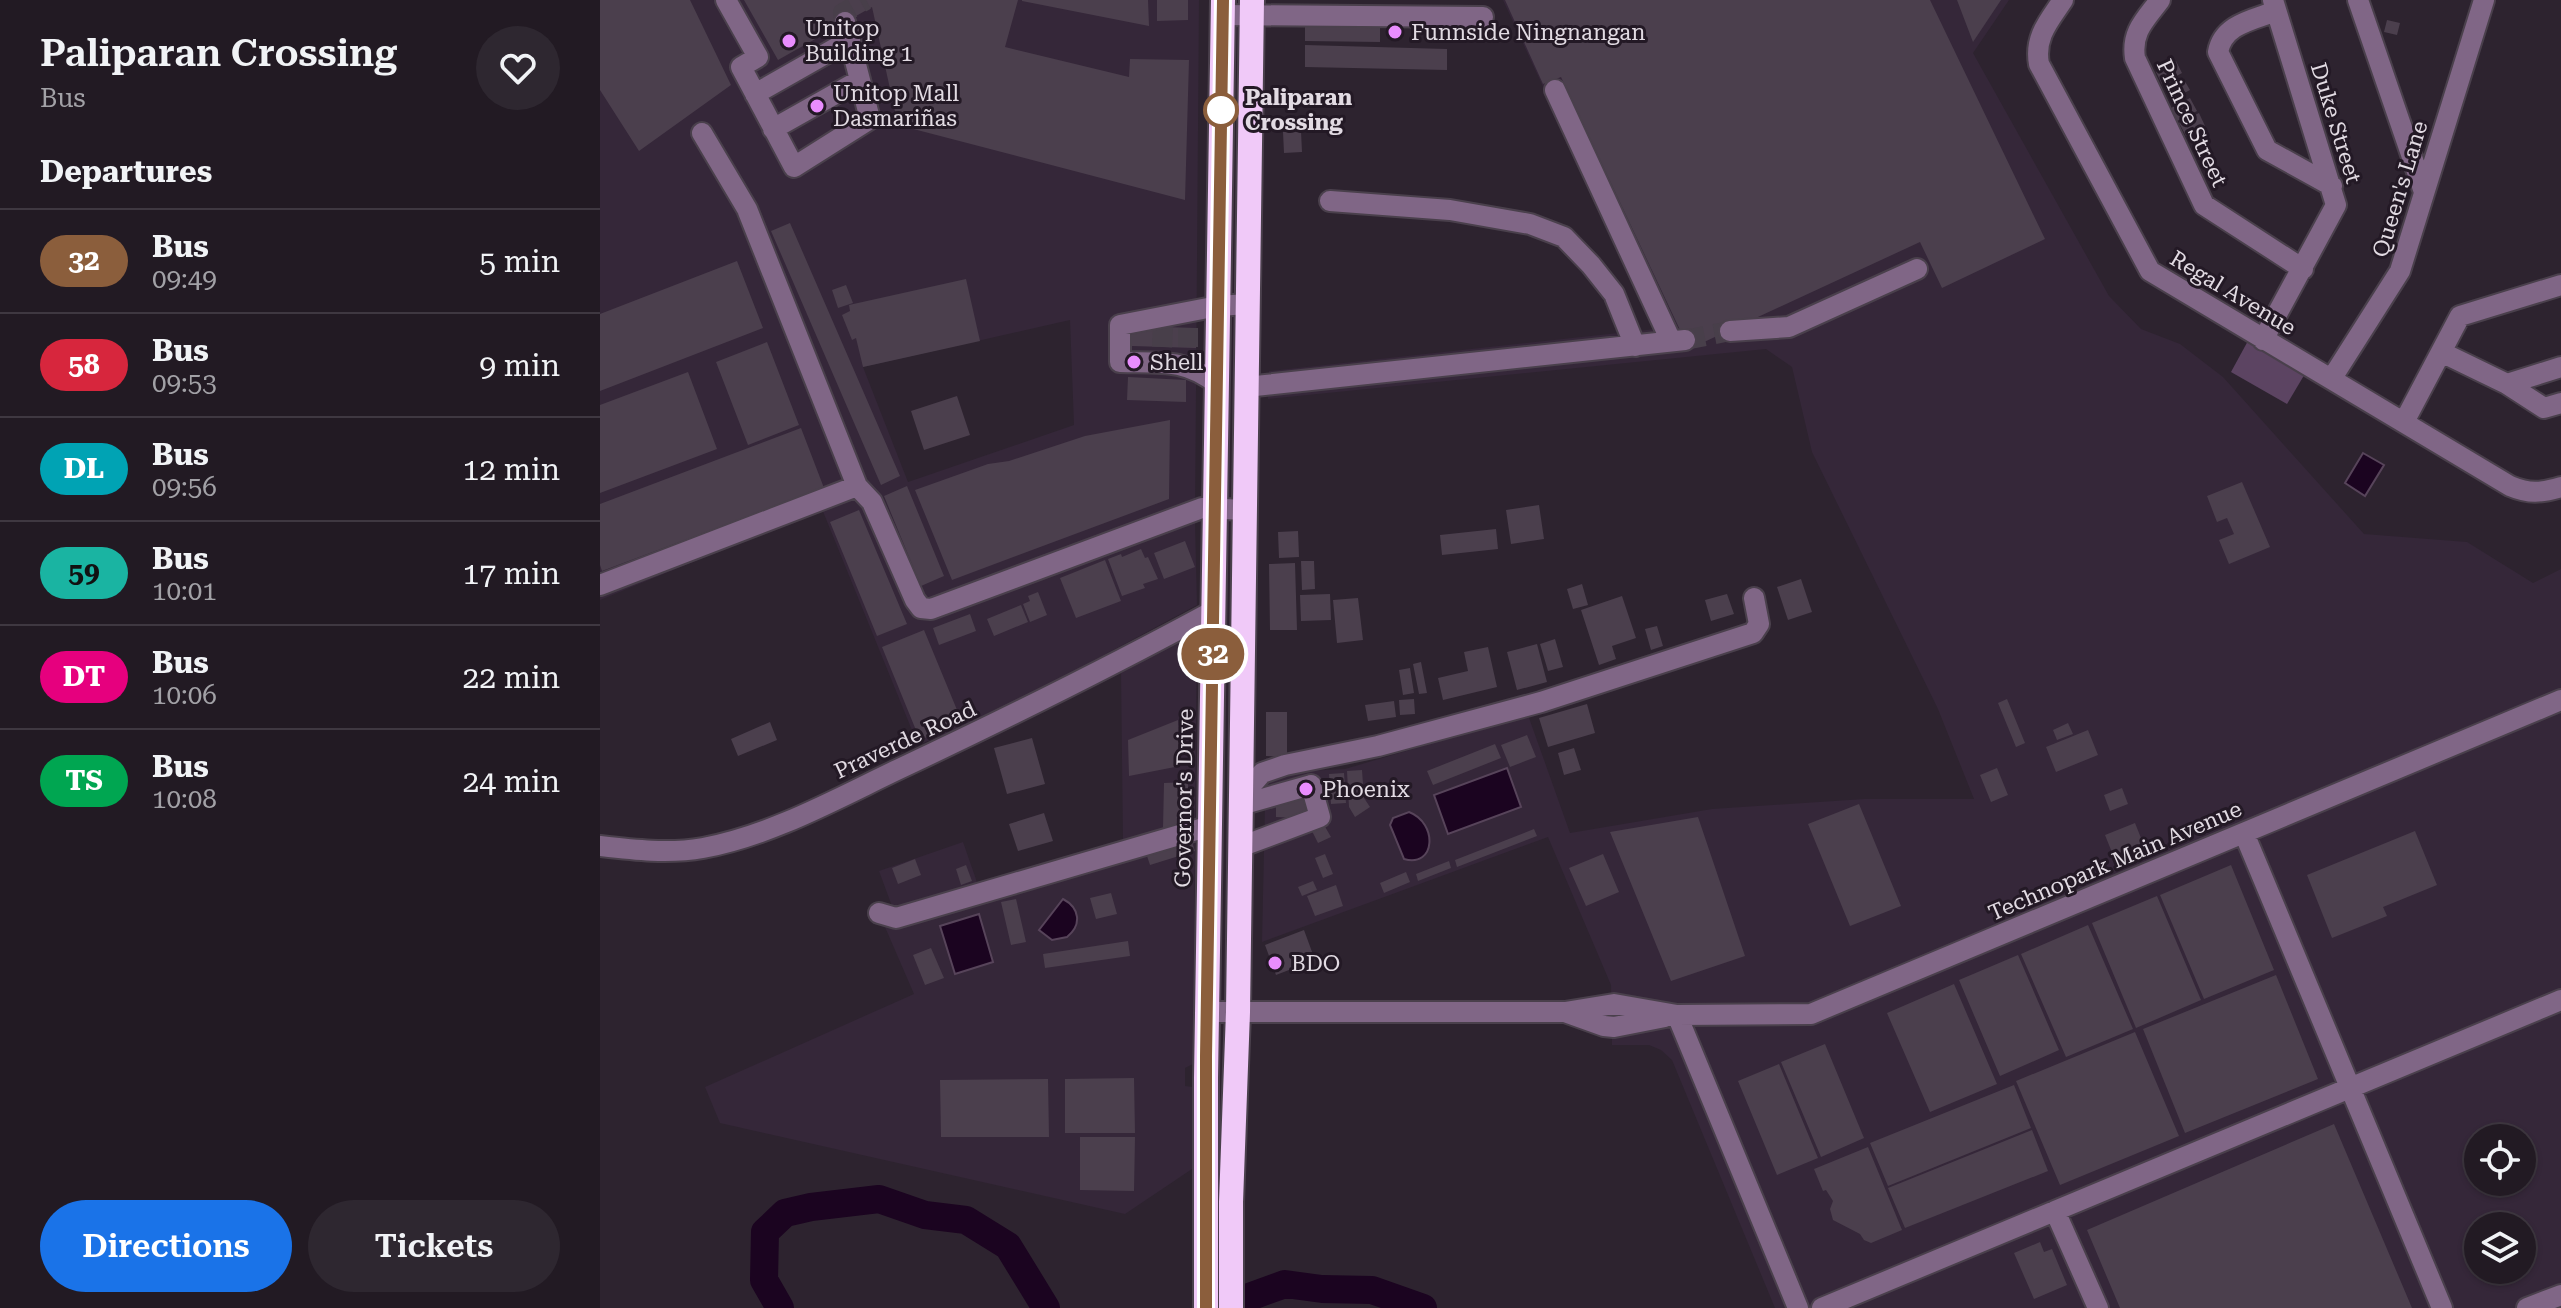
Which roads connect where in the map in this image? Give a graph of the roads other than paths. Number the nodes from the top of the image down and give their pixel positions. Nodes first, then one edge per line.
1 (726, 0) edge
2 (2063, 0) edge
3 (2160, 0) edge
4 (2358, 0) edge
5 (2484, 0) edge
6 (1237, 6) edge
7 (2274, 6) edge
8 (1483, 17) dead end
9 (860, 80) junction
10 (1555, 90) dead end
11 (755, 94) junction
12 (773, 129) junction
13 (702, 133) dead end
14 (2332, 186) junction
15 (2424, 192) junction
16 (1330, 201) dead end
17 (1248, 266) junction
18 (1917, 269) dead end
19 (2303, 269) junction
20 (1219, 271) junction
21 (2561, 285) edge
22 (1248, 304) junction
23 (1218, 306) junction
24 (1730, 331) tunnel mouth
25 (1188, 338) junction
26 (2263, 340) junction
27 (1635, 346) junction
28 (2441, 352) junction
29 (2561, 367) edge
30 (2332, 378) junction
31 (1217, 384) junction
32 (2507, 384) junction
33 (1246, 387) junction
34 (2561, 403) edge
35 (2404, 422) junction
36 (857, 486) junction
37 (2561, 487) edge
38 (1215, 508) junction
39 (1245, 510) junction
40 (600, 585) edge
41 (1754, 598) dead end
42 (1213, 611) junction
43 (2561, 700) edge
44 (1241, 801) junction
45 (1210, 826) junction
46 (2244, 833) junction
47 (600, 846) edge
48 (1240, 847) junction
49 (879, 913) dead end
50 (2561, 1000) edge
51 (1207, 1012) junction
52 (1238, 1012) junction
53 (1677, 1015) junction
54 (2350, 1088) junction
55 (1220, 1202) junction
56 (2055, 1211) junction
57 (2561, 1295) edge
58 (1206, 1308) edge
59 (1231, 1308) edge
60 (1798, 1308) edge
61 (1822, 1308) edge
62 (2098, 1308) edge
63 (2442, 1308) edge
64 (2527, 1308) edge

1 - 11 street
2 - 26 street, Regal Avenue
3 - 19 street, Prince Street
4 - 15 street
5 - 15 street, Queen's Lane
6 - 8 street
6 - 17 highway, Governor's Drive
6 - 20 highway, Governor's Drive
7 - 14 street, Duke Street
7 - 14 street
9 - 11 street
9 - 12 street
9 - 12 street
10 - 27 street
11 - 12 street
13 - 36 street
14 - 19 street, Duke Street
15 - 30 street, Queen's Lane
16 - 27 street
17 - 20 street
17 - 22 highway, Governor's Drive
18 - 24 street
19 - 26 street, Duke Street
20 - 23 highway, Governor's Drive
21 - 28 street
22 - 23 street
22 - 33 highway, Governor's Drive
23 - 25 street
23 - 31 highway, Governor's Drive
25 - 25 street
25 - 31 street
26 - 30 street, Regal Avenue
27 - 33 street
28 - 32 street
28 - 35 street
29 - 32 street
30 - 35 street, Regal Avenue
31 - 38 highway, Governor's Drive
32 - 34 street
33 - 39 highway, Governor's Drive
35 - 37 street, Regal Avenue
36 - 38 street
36 - 40 street
38 - 39 street
38 - 42 highway, Governor's Drive
39 - 44 highway, Governor's Drive
41 - 44 street
42 - 45 highway, Governor's Drive
42 - 47 street, Praverde Road
43 - 46 street, Technopark Main Avenue
44 - 48 highway, Governor's Drive
44 - 48 street
45 - 49 street
45 - 51 highway, Governor's Drive
46 - 53 street, Technopark Main Avenue
46 - 54 street
48 - 52 highway, Governor's Drive
50 - 54 street
51 - 52 street, Technopark Main Avenue
51 - 55 highway, Governor's Drive
52 - 53 street, Technopark Main Avenue
52 - 55 highway, Governor's Drive
53 - 60 street
54 - 56 street
54 - 63 street
55 - 58 highway, Governor's Drive
55 - 59 highway, Governor's Drive
56 - 61 street
56 - 62 street
57 - 64 street

